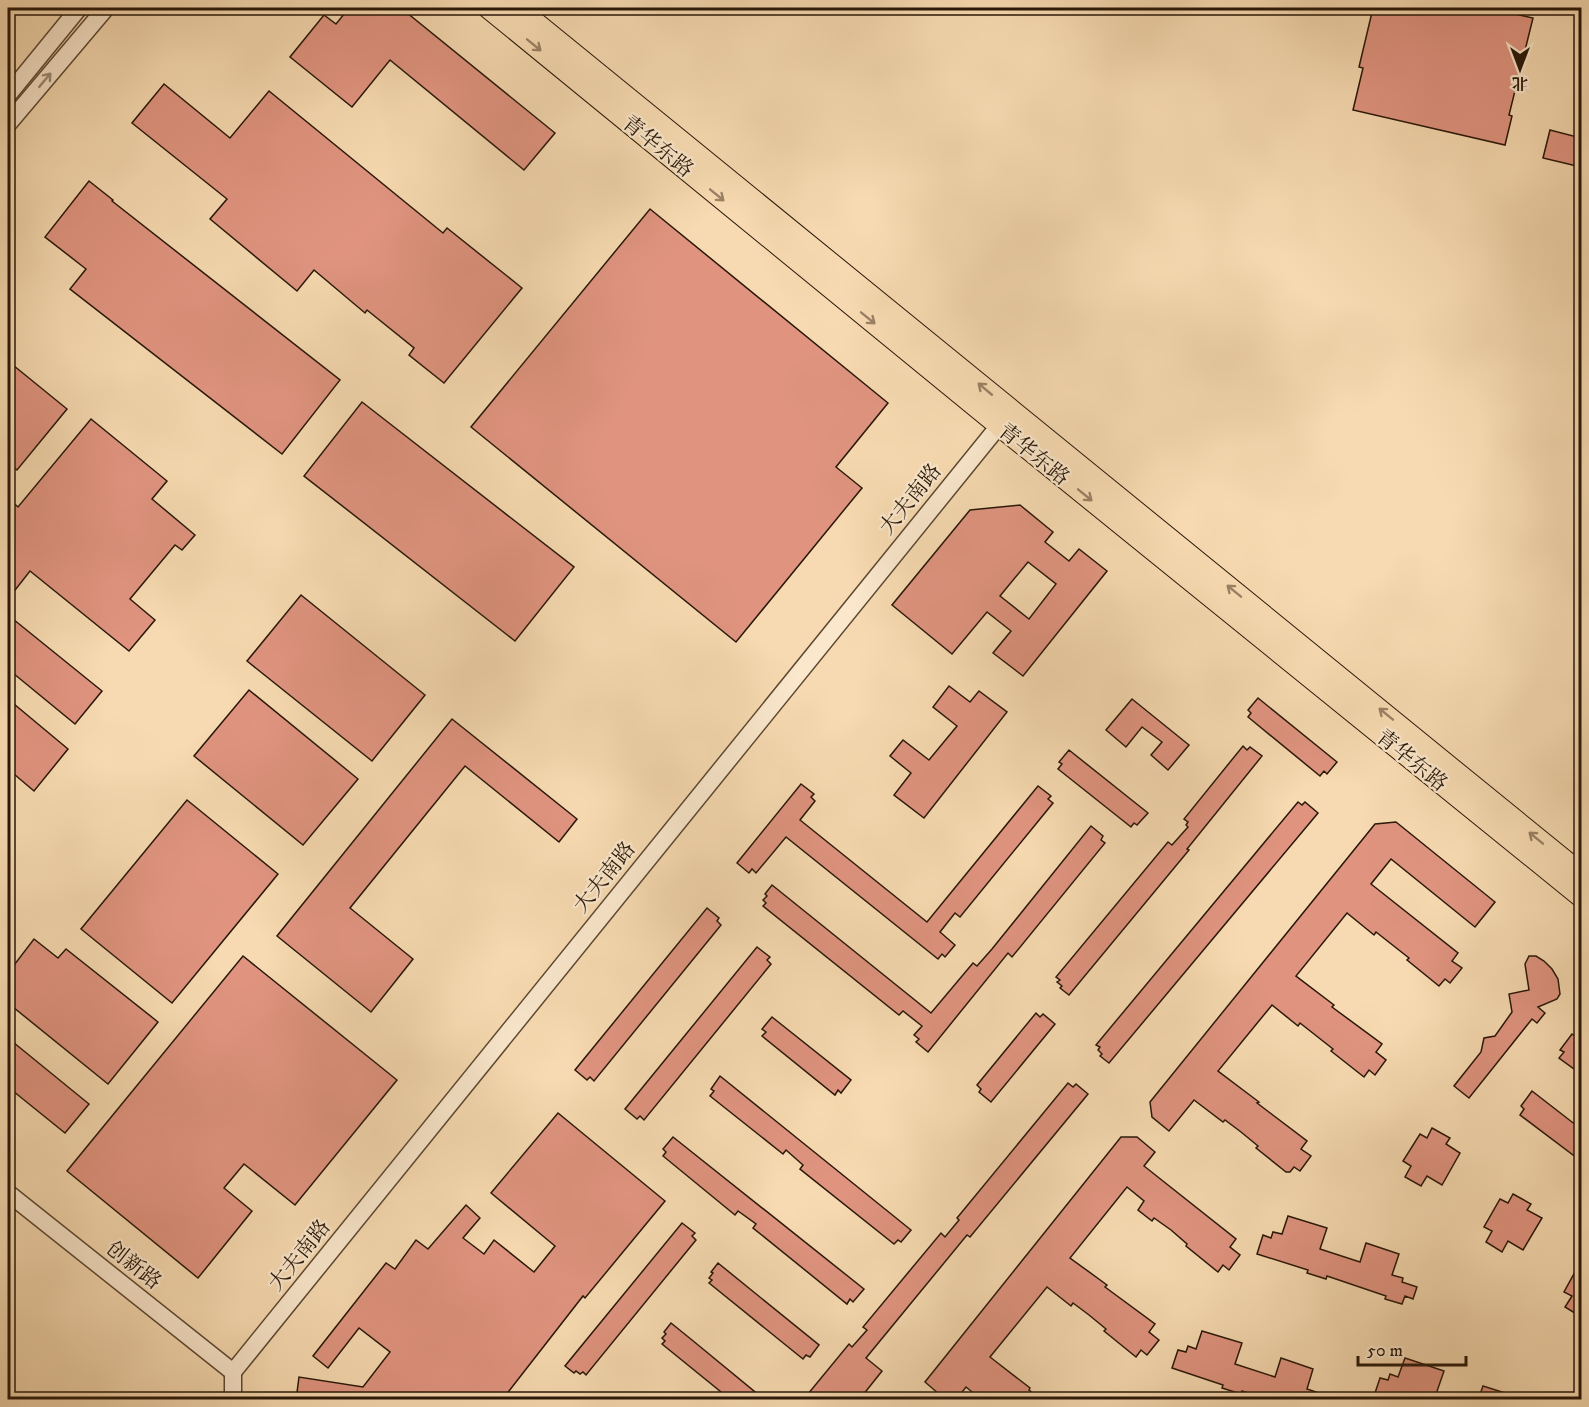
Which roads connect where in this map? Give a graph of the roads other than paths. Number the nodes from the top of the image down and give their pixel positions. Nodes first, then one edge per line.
1 (79, 8) edge
2 (105, 8) edge
3 (489, 8) edge
4 (517, 8) edge
5 (8, 95) edge
6 (8, 124) edge
7 (1005, 418) junction
8 (1581, 875) edge
9 (1581, 897) edge
10 (8, 1193) edge
11 (233, 1372) junction
12 (233, 1400) edge

1 - 5 street
6 -> 2 street
3 -> 7 main road, 青华东路
7 -> 4 main road, 青华东路
8 -> 7 main road, 青华东路
7 -> 9 main road, 青华东路
7 - 11 street, 大夫南路
10 - 11 street, 创新路
11 - 12 street

